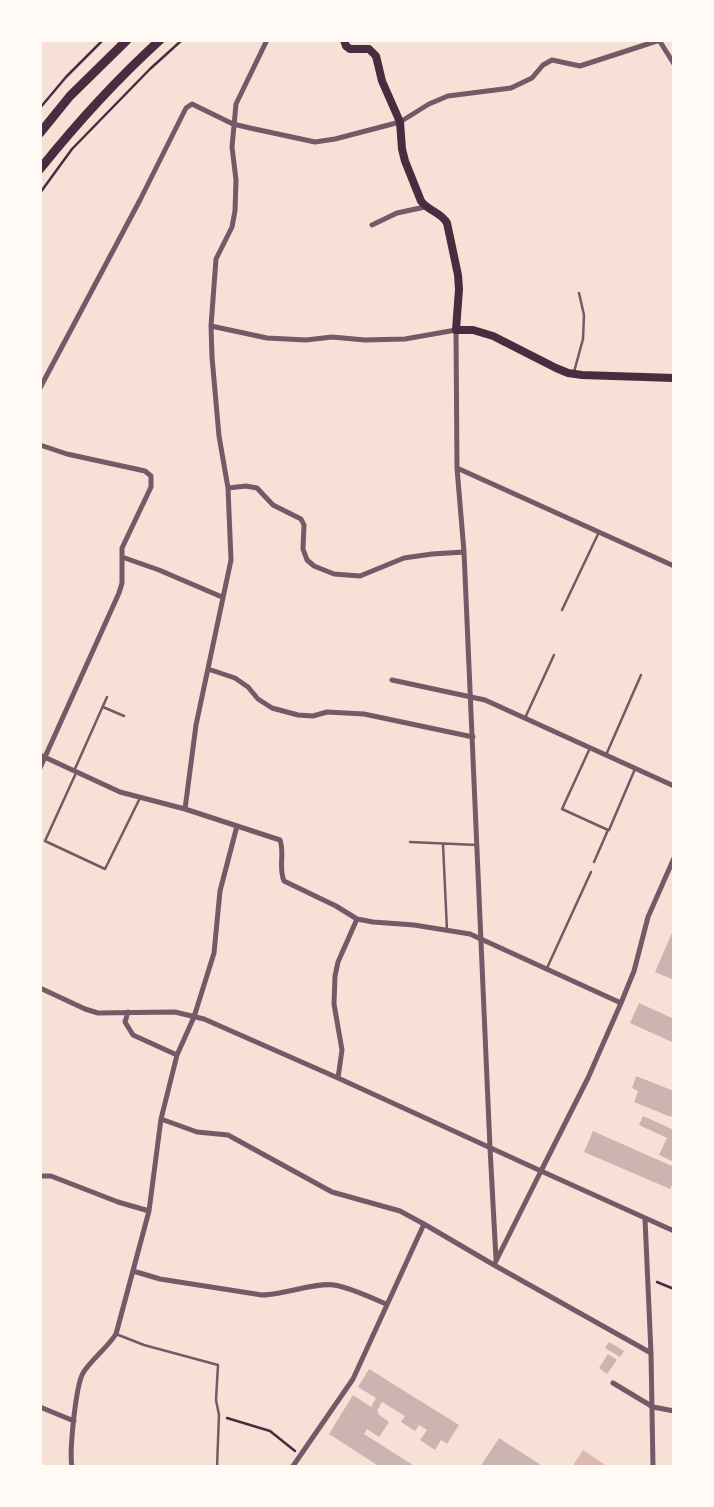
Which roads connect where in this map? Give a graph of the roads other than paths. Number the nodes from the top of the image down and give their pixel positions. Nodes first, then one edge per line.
1 (127, 40) edge
2 (160, 40) edge
3 (267, 40) edge
4 (344, 40) edge
5 (659, 40) edge
6 (674, 64) edge
7 (400, 122) junction
8 (233, 124) junction
9 (40, 133) edge
10 (40, 169) edge
11 (425, 207) junction
12 (373, 225) dead end
13 (579, 293) dead end
14 (211, 326) junction
15 (456, 330) junction
16 (574, 374) junction
17 (674, 378) edge
18 (40, 388) edge
19 (40, 445) edge
20 (457, 468) junction
21 (228, 488) junction
22 (599, 532) junction
23 (464, 552) junction
24 (122, 557) junction
25 (674, 566) edge
26 (222, 597) junction
27 (562, 610) dead end
28 (554, 655) dead end
29 (208, 669) junction
30 (641, 675) dead end
31 (392, 680) dead end
32 (470, 696) junction
33 (107, 697) dead end
34 (103, 707) junction
35 (124, 716) dead end
36 (524, 718) junction
37 (473, 737) junction
38 (590, 748) junction
39 (606, 755) junction
40 (43, 756) edge
41 (40, 768) edge
42 (635, 769) junction
43 (75, 772) junction
44 (674, 786) edge
45 (140, 797) junction
46 (185, 809) junction
47 (237, 826) junction
48 (608, 831) junction
49 (410, 842) dead end
50 (443, 844) junction
51 (477, 845) junction
52 (674, 858) edge
53 (594, 862) dead end
54 (591, 872) dead end
55 (357, 919) junction
56 (447, 930) junction
57 (481, 939) junction
58 (547, 968) junction
59 (40, 988) edge
60 (621, 1003) junction
61 (128, 1012) junction
62 (194, 1017) junction
63 (177, 1055) junction
64 (338, 1078) junction
65 (161, 1119) junction
66 (490, 1148) junction
67 (541, 1171) junction
68 (40, 1176) edge
69 (149, 1211) junction
70 (645, 1219) junction
71 (424, 1224) junction
72 (674, 1231) edge
73 (495, 1262) junction
74 (133, 1271) junction
75 (386, 1304) junction
76 (116, 1334) junction
77 (651, 1353) junction
78 (613, 1383) dead end
79 (40, 1406) edge
80 (653, 1407) junction
81 (674, 1411) edge
82 (74, 1421) junction
83 (294, 1466) edge
84 (72, 1467) edge
85 (217, 1467) edge
86 (653, 1467) edge

1 - 9 highway
2 - 10 highway
3 - 8 street
4 - 7 main road
5 - 6 street
5 - 7 street
7 - 8 street
7 - 11 main road
8 - 14 street
8 - 18 street
11 - 12 street
11 - 15 main road
13 - 16 lane
14 - 15 street
14 - 21 street
15 - 16 main road
15 - 20 street
16 - 17 main road
19 - 24 street
20 - 22 street
20 - 23 street
21 - 23 street
21 - 26 street
22 - 25 street
22 - 27 lane
23 - 32 street
24 - 26 street
24 - 40 street
26 - 29 street
28 - 36 lane
29 - 37 street
29 - 46 street
30 - 39 lane
31 - 32 street
32 - 36 street
32 - 37 street
33 - 34 lane
34 - 35 lane
34 - 43 lane
36 - 38 street
37 - 51 street
38 - 39 street
38 - 48 lane
39 - 42 street
40 - 41 street
40 - 43 street
42 - 44 street
42 - 48 lane
43 - 45 street
43 - 45 lane
45 - 46 street
46 - 47 street
47 - 55 street
47 - 62 street
48 - 53 lane
49 - 50 lane
50 - 51 lane
50 - 56 lane
51 - 57 street
52 - 60 street
54 - 58 lane
55 - 56 street
55 - 64 street
56 - 57 street
57 - 58 street
57 - 66 street
58 - 60 street
59 - 61 street
60 - 67 street
61 - 62 street
61 - 63 street
62 - 63 street
62 - 64 street
63 - 65 street
64 - 66 street
65 - 69 street
65 - 71 street
66 - 67 street
66 - 73 street
67 - 70 street
67 - 73 street
68 - 69 street
69 - 74 street
70 - 72 street
70 - 77 street
71 - 73 street
71 - 75 street
73 - 77 street
74 - 75 street
74 - 76 street
75 - 83 street
76 - 82 street
76 - 85 lane
77 - 80 street
78 - 80 street
79 - 82 street
80 - 81 street
80 - 86 street
82 - 84 street

